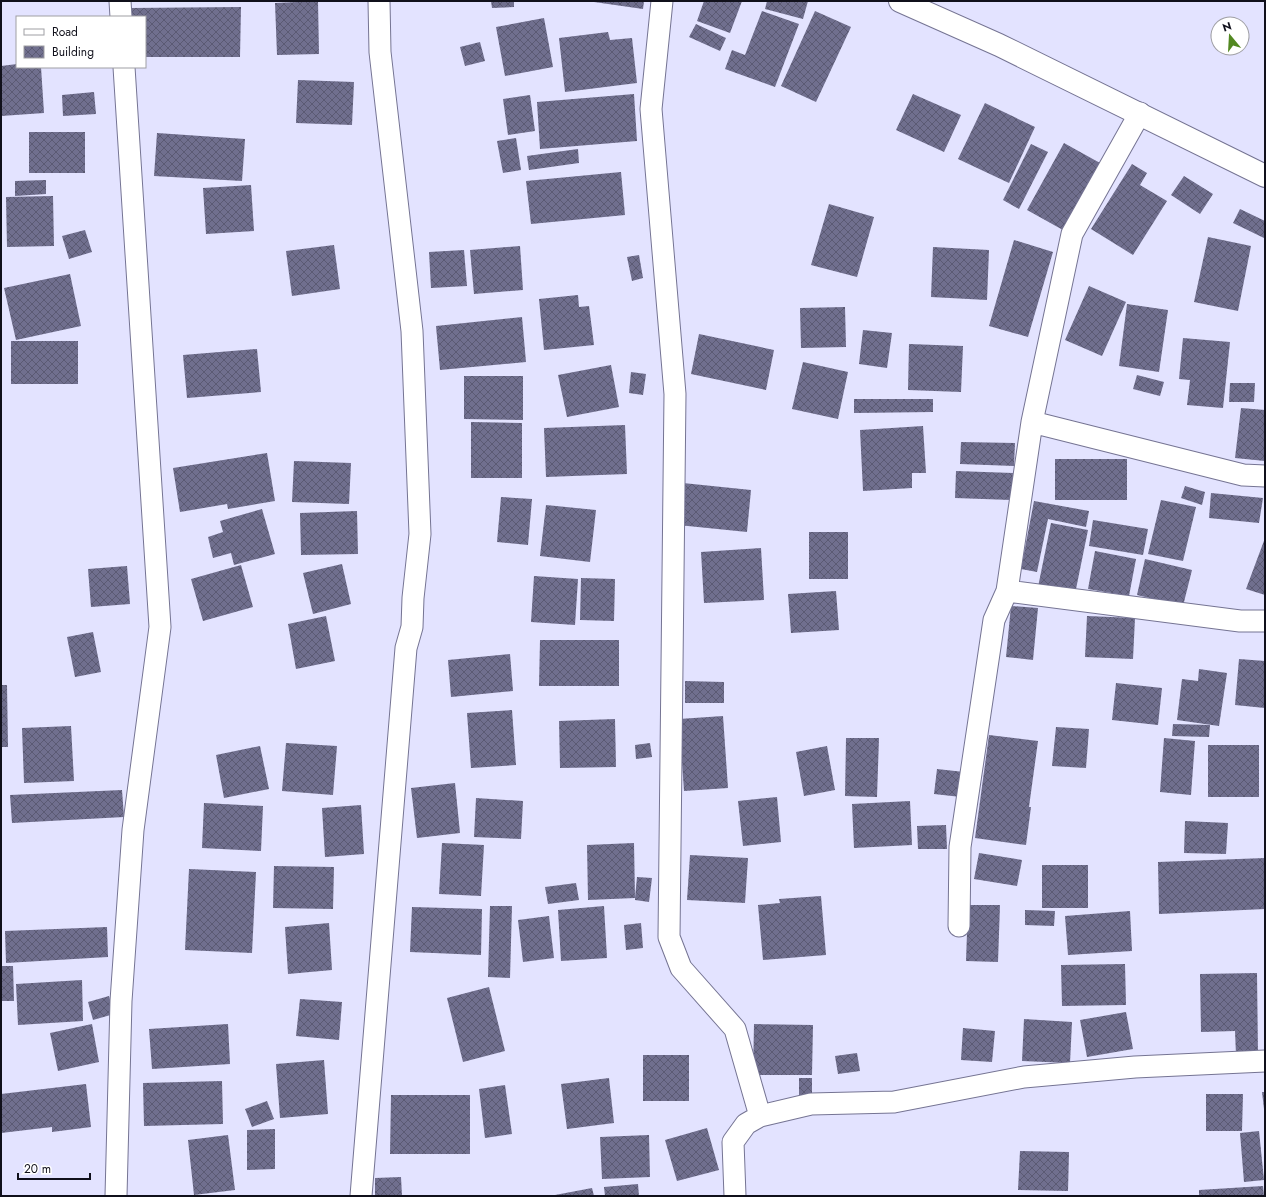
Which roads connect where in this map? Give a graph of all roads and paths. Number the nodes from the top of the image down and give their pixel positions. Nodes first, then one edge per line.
1 (120, 1) edge
2 (379, 1) edge
3 (662, 1) edge
4 (900, 1) edge
5 (121, 16) edge
6 (124, 68) edge
7 (1140, 114) junction
8 (1265, 176) edge
9 (1032, 422) junction
10 (1265, 476) edge
11 (1007, 591) junction
12 (1265, 621) edge
13 (958, 926) dead end
14 (1265, 1061) edge
15 (760, 1116) junction
16 (116, 1196) edge
17 (361, 1196) edge
18 (735, 1196) edge

1 - 5 street
2 - 17 street
3 - 15 street
4 - 7 street
6 - 16 street
7 - 8 street
7 - 9 street
9 - 10 street
9 - 11 street
11 - 12 street
11 - 13 street
14 - 15 street
15 - 18 street

